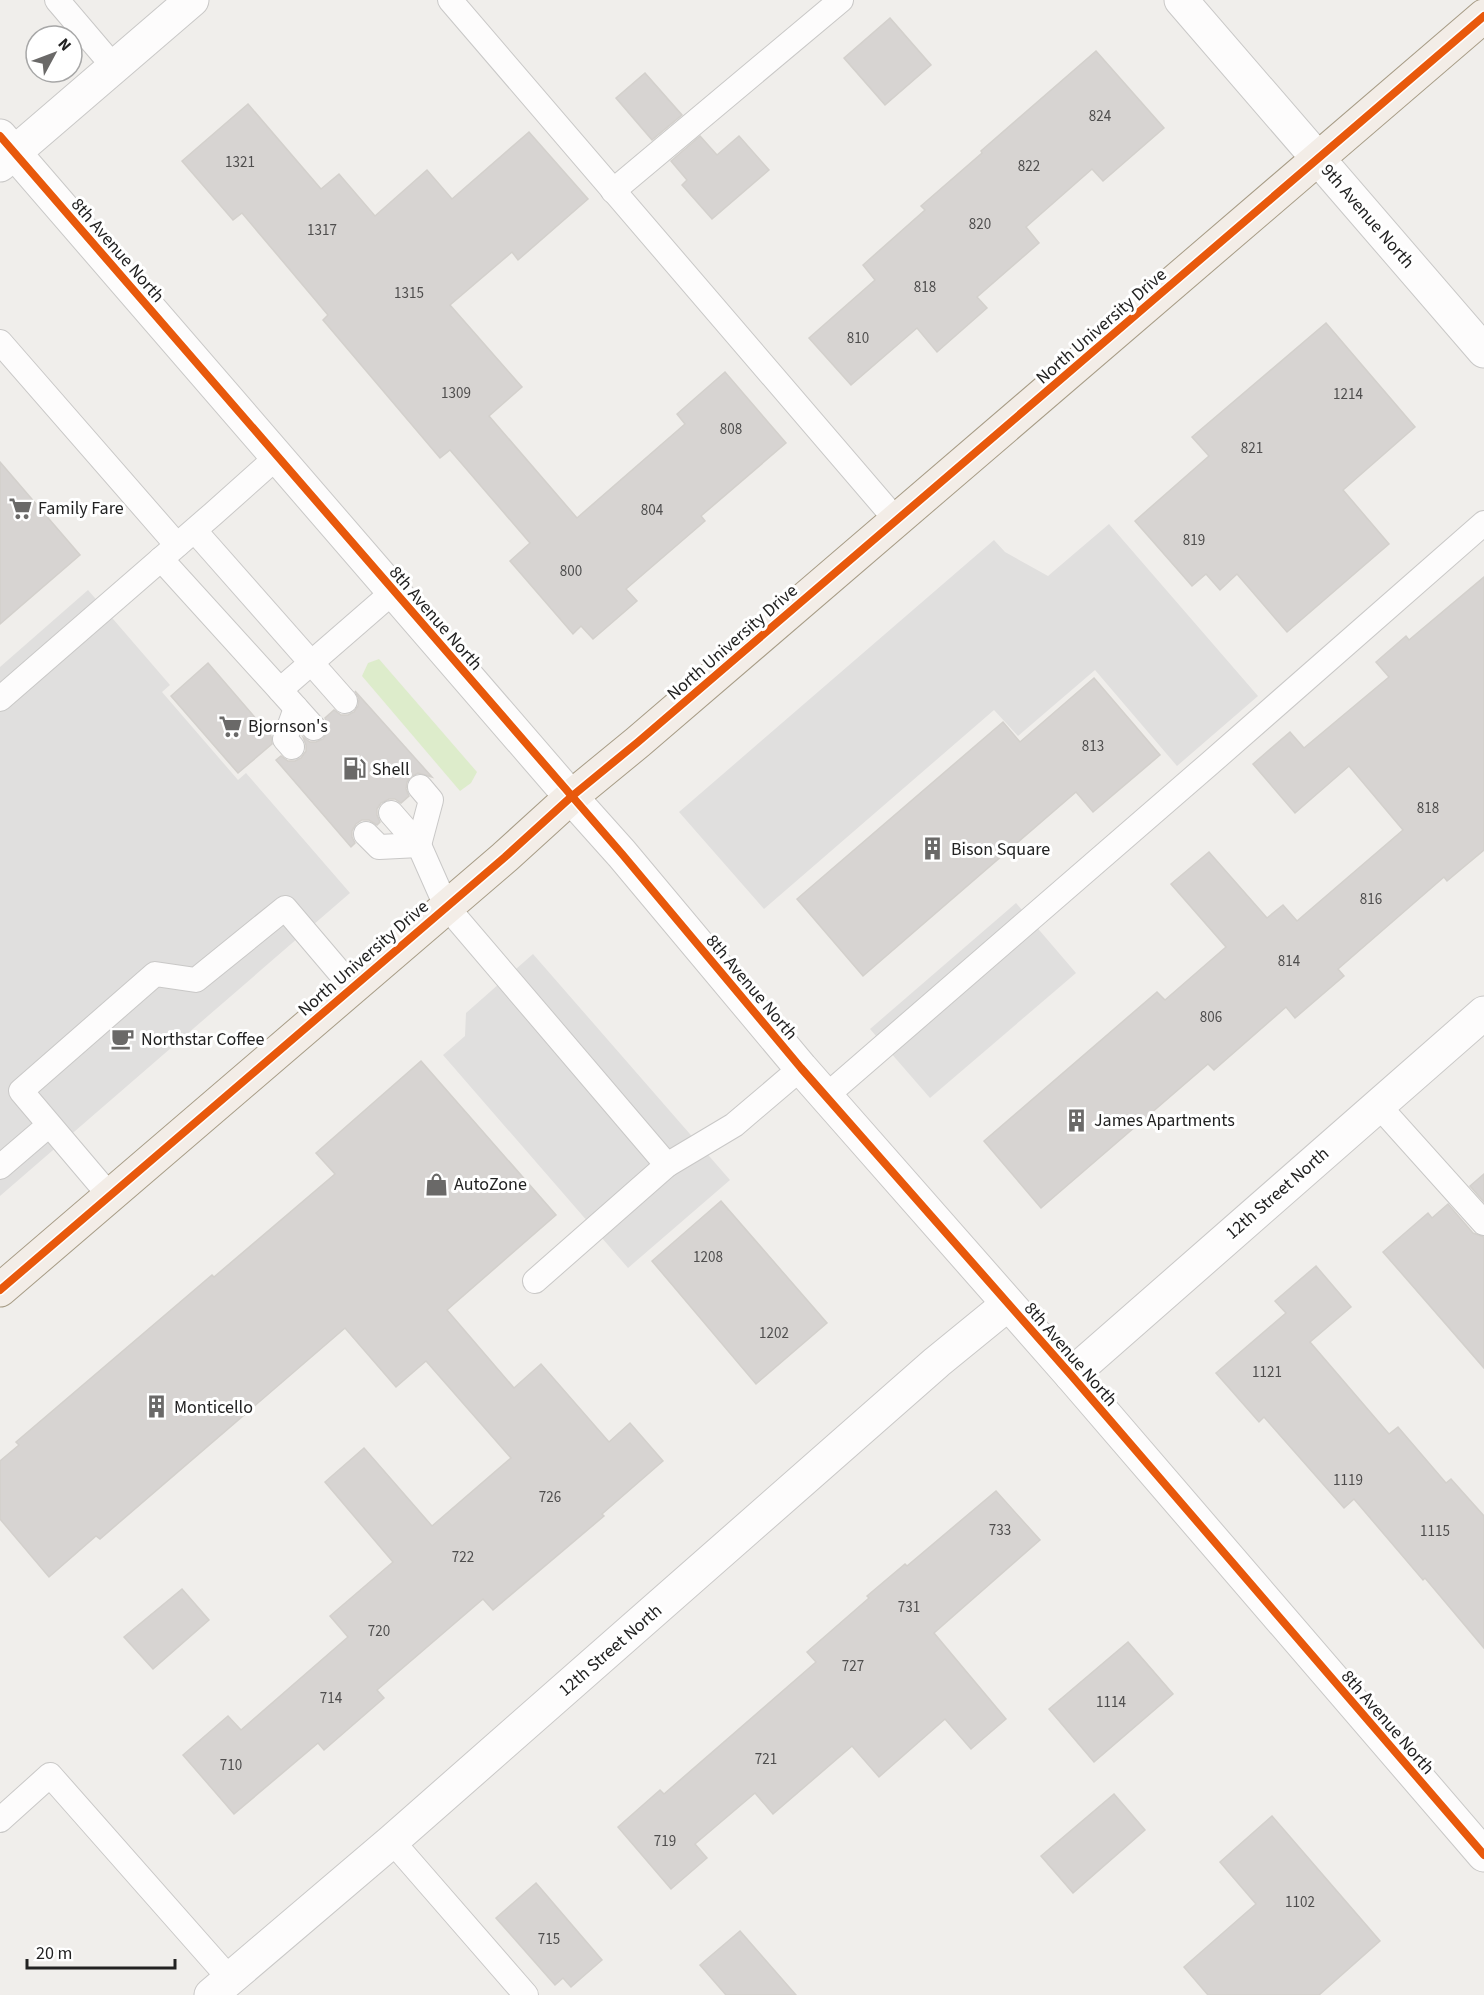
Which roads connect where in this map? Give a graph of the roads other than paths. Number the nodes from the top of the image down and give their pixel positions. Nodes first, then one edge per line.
1 (57, 0) edge
2 (192, 0) edge
3 (450, 0) edge
4 (841, 0) edge
5 (1181, 0) edge
6 (1484, 16) edge
7 (114, 67) junction
8 (5, 151) edge
9 (1319, 159) junction
10 (613, 191) junction
11 (0, 342) edge
12 (1484, 351) edge
13 (278, 456) junction
14 (897, 521) junction
15 (1484, 523) edge
16 (178, 545) junction
17 (394, 591) junction
18 (311, 662) junction
19 (0, 699) edge
20 (288, 699) junction
21 (345, 701) dead end
22 (314, 728) dead end
23 (292, 747) dead end
24 (420, 787) dead end
25 (571, 797) junction
26 (391, 813) dead end
27 (366, 834) dead end
28 (419, 845) junction
29 (446, 906) junction
30 (353, 988) junction
31 (1484, 1012) edge
32 (801, 1068) junction
33 (826, 1096) junction
34 (1378, 1105) junction
35 (50, 1125) junction
36 (667, 1166) junction
37 (0, 1167) edge
38 (110, 1196) junction
39 (1484, 1223) edge
40 (535, 1281) dead end
41 (0, 1290) edge
42 (1008, 1304) junction
43 (1071, 1375) junction
44 (0, 1820) edge
45 (393, 1841) junction
46 (1484, 1856) edge
47 (220, 1987) edge
48 (526, 1995) edge

1 - 7 lane
2 - 7 street
3 - 10 lane
4 - 10 lane
5 - 9 street, 9th Avenue North
6 - 9 main road, North University Drive
7 - 8 street
8 - 13 street, 8th Avenue North
9 - 12 street, 9th Avenue North
9 - 14 main road, North University Drive
10 - 14 lane
11 - 16 lane
13 - 16 lane
13 - 17 street, 8th Avenue North
14 - 25 main road, North University Drive
15 - 33 lane
16 - 18 lane
16 - 19 lane
16 - 20 lane
17 - 18 lane
17 - 25 street, 8th Avenue North
18 - 20 lane
18 - 21 lane
20 - 22 lane
20 - 23 lane
24 - 28 lane
25 - 29 main road, North University Drive
25 - 32 street, 8th Avenue North
26 - 28 lane
27 - 28 lane
28 - 29 lane
29 - 30 main road, North University Drive
29 - 36 lane
30 - 35 lane
30 - 38 main road, North University Drive
31 - 34 street, 12th Street North
32 - 33 street, 8th Avenue North
32 - 36 lane
33 - 42 street, 8th Avenue North
34 - 39 lane
34 - 43 street, 12th Street North
35 - 37 lane
35 - 38 lane
36 - 40 lane
38 - 41 main road, North University Drive
42 - 43 street, 8th Avenue North
42 - 45 street, 12th Street North
43 - 46 street, 8th Avenue North
44 - 47 lane
45 - 47 street, 12th Street North
45 - 48 lane

